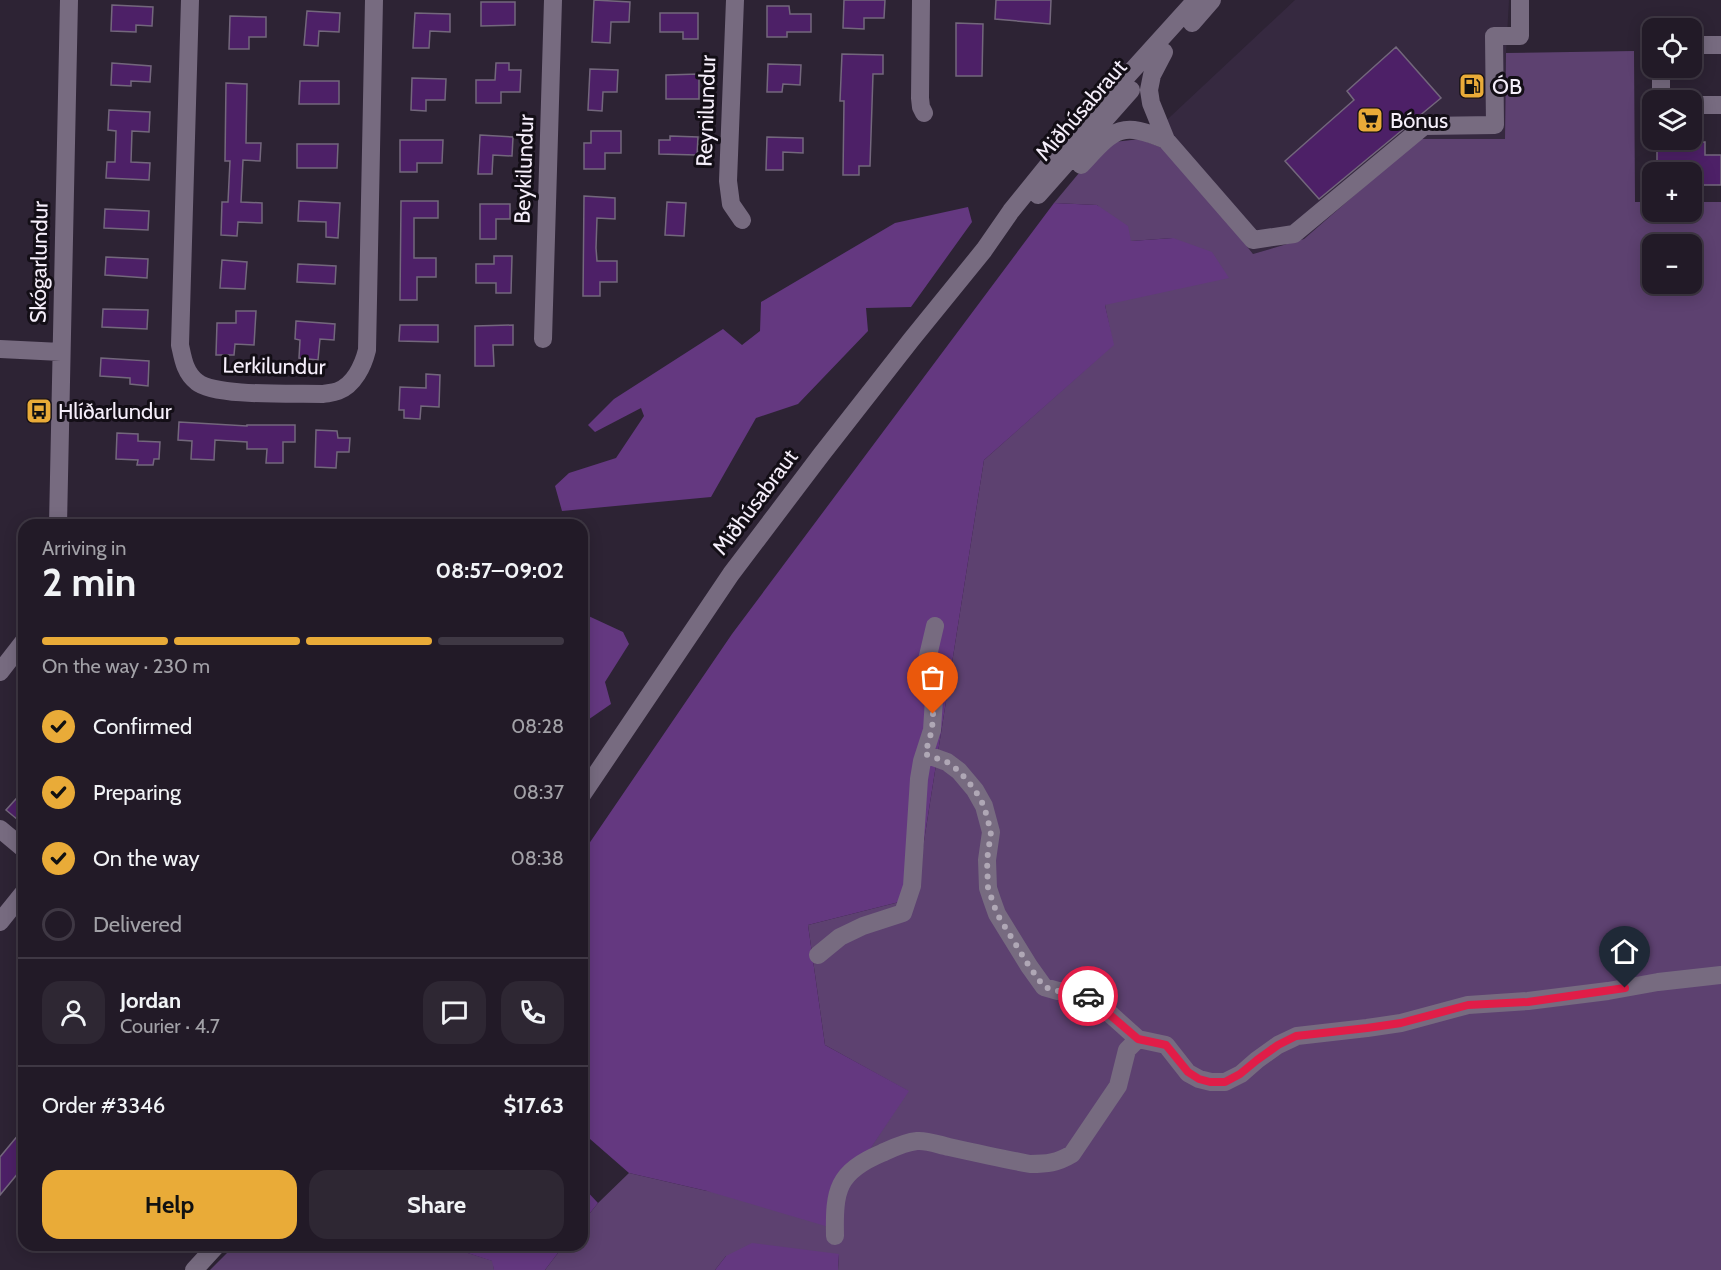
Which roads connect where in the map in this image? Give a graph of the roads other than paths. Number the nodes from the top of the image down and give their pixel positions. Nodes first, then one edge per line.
1 (69, 0) edge
2 (190, 0) edge
3 (374, 0) edge
4 (553, 0) edge
5 (735, 0) edge
6 (921, 0) edge
7 (1196, 0) edge
8 (1212, 0) edge
9 (1520, 0) edge
10 (1702, 45) edge
11 (1721, 45) edge
12 (1164, 52) junction
13 (1702, 105) edge
14 (1721, 105) edge
15 (924, 113) dead end
16 (1166, 140) junction
17 (1028, 207) junction
18 (742, 220) dead end
19 (984, 250) junction
20 (543, 339) dead end
21 (0, 349) edge
22 (61, 352) junction
23 (58, 519) edge
24 (935, 626) dead end
25 (18, 649) edge
26 (0, 672) edge
27 (925, 754) junction
28 (588, 786) edge
29 (0, 829) edge
30 (18, 844) edge
31 (18, 900) edge
32 (0, 922) edge
33 (818, 955) dead end
34 (1721, 975) edge
35 (1138, 1039) junction
36 (835, 1236) dead end
37 (211, 1251) edge
38 (194, 1270) edge

1 - 22 street, Skógarlundur
2 - 3 street, Lerkilundur
4 - 20 street, Beykilundur
5 - 18 street, Reynilundur
6 - 15 street
7 - 19 street, Miðhúsabraut
8 - 12 street, Miðhúsabraut
9 - 16 street
10 - 11 street
12 - 16 street
12 - 17 street, Miðhúsabraut
13 - 14 street
16 - 17 street
17 - 19 street, Miðhúsabraut
19 - 28 street, Miðhúsabraut
21 - 22 street
22 - 23 street, Skógarlundur
24 - 27 street
25 - 26 street
27 - 33 street
27 - 35 street
29 - 30 street
31 - 32 street
34 - 35 street
35 - 36 street
37 - 38 street

